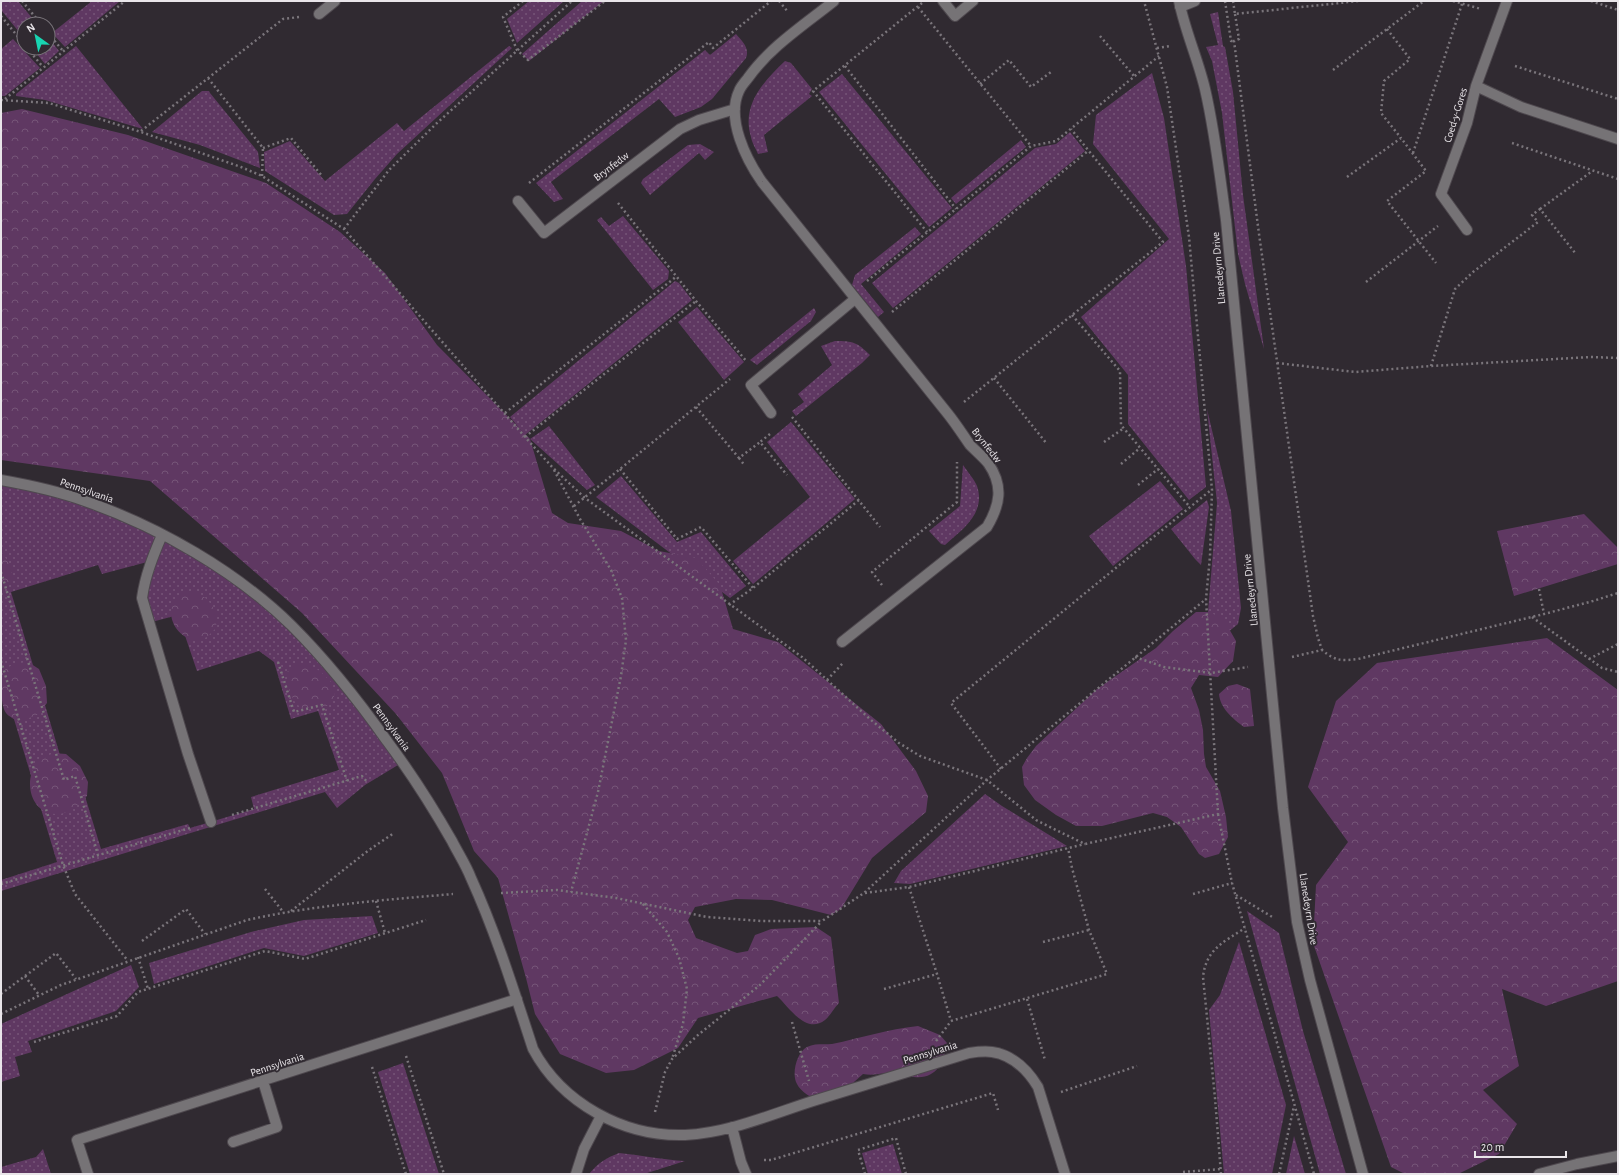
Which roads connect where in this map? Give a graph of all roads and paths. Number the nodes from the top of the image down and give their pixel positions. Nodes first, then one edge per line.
1 (22, 1) edge
2 (125, 1) edge
3 (335, 1) edge
4 (523, 1) edge
5 (572, 1) edge
6 (604, 1) edge
7 (771, 1) edge
8 (834, 1) edge
9 (924, 1) edge
10 (943, 1) edge
11 (973, 1) edge
12 (1144, 1) edge
13 (1195, 1) edge
14 (1225, 1) edge
15 (1233, 1) edge
16 (1359, 1) edge
17 (1424, 1) edge
18 (1453, 1) edge
19 (1506, 1) edge
20 (1591, 1) edge
21 (1180, 4) edge
22 (1462, 4) junction
23 (918, 7) junction
24 (1618, 10) edge
25 (319, 14) joint
26 (1235, 14) junction
27 (1502, 15) junction
28 (1, 16) edge
29 (34, 16) edge
30 (1387, 29) junction
31 (16, 34) edge
32 (1100, 36) dead end
33 (1234, 41) junction
34 (56, 43) edge
35 (517, 50) junction
36 (63, 51) junction
37 (34, 56) edge
38 (1159, 56) junction
39 (845, 66) junction
40 (1515, 66) dead end
41 (43, 67) junction
42 (1333, 70) dead end
43 (1051, 72) dead end
44 (1134, 76) junction
45 (208, 78) junction
46 (980, 84) junction
47 (1476, 86) junction
48 (3, 99) edge
49 (1618, 99) edge
50 (735, 109) junction
51 (1071, 129) junction
52 (141, 132) junction
53 (1401, 138) junction
54 (1618, 139) edge
55 (1512, 143) dead end
56 (1032, 146) junction
57 (263, 148) junction
58 (1089, 150) junction
59 (1413, 154) junction
60 (1592, 171) junction
61 (262, 176) junction
62 (322, 176) dead end
63 (1348, 177) dead end
64 (1618, 180) edge
65 (605, 186) junction
66 (518, 201) joint
67 (956, 209) junction
68 (1540, 209) junction
69 (344, 228) junction
70 (1467, 230) dead end
71 (927, 232) junction
72 (1419, 241) junction
73 (1576, 254) dead end
74 (1436, 263) dead end
75 (677, 276) junction
76 (1366, 282) dead end
77 (871, 286) dead end
78 (855, 299) junction
79 (696, 301) junction
80 (888, 307) dead end
81 (892, 312) junction
82 (1072, 315) junction
83 (876, 325) junction
84 (1618, 358) edge
85 (1277, 363) junction
86 (1431, 366) junction
87 (744, 368) dead end
88 (733, 377) dead end
89 (994, 378) junction
90 (696, 407) junction
91 (505, 413) junction
92 (771, 413) dead end
93 (948, 414) junction
94 (786, 420) dead end
95 (1124, 428) junction
96 (775, 429) dead end
97 (525, 437) junction
98 (760, 442) junction
99 (1104, 442) dead end
100 (1047, 444) dead end
101 (971, 446) junction
102 (1140, 448) junction
103 (738, 458) junction
104 (1121, 464) dead end
105 (745, 466) dead end
106 (553, 468) junction
107 (620, 469) junction
108 (1158, 469) junction
109 (787, 475) dead end
110 (1, 480) edge
111 (1138, 485) dead end
112 (1212, 490) junction
113 (585, 498) junction
114 (859, 500) junction
115 (574, 506) junction
116 (1190, 506) junction
117 (880, 527) dead end
118 (162, 535) junction
119 (1, 572) edge
120 (753, 588) junction
121 (1539, 589) dead end
122 (1618, 592) edge
123 (1206, 599) junction
124 (894, 601) junction
125 (729, 605) junction
126 (1544, 614) junction
127 (1532, 617) junction
128 (842, 642) dead end
129 (1618, 644) edge
130 (1322, 650) junction
131 (1135, 657) junction
132 (1292, 657) dead end
133 (1589, 659) junction
134 (1, 661) edge
135 (278, 662) dead end
136 (1248, 667) dead end
137 (1618, 672) edge
138 (1211, 673) junction
139 (1002, 769) junction
140 (987, 780) junction
141 (347, 781) junction
142 (368, 783) dead end
143 (1218, 814) junction
144 (211, 822) junction
145 (394, 833) dead end
146 (1085, 844) junction
147 (1068, 848) junction
148 (98, 855) junction
149 (63, 865) junction
150 (1232, 883) junction
151 (1, 884) edge
152 (909, 887) junction
153 (265, 889) dead end
154 (571, 892) junction
155 (499, 893) dead end
156 (864, 893) junction
157 (453, 894) dead end
158 (1193, 894) dead end
159 (1236, 894) junction
160 (376, 901) junction
161 (643, 904) junction
162 (291, 912) junction
163 (284, 913) junction
164 (426, 920) dead end
165 (822, 921) junction
166 (1245, 928) junction
167 (1089, 930) junction
168 (385, 933) junction
169 (205, 934) junction
170 (1300, 934) junction
171 (142, 941) dead end
172 (1043, 942) dead end
173 (138, 957) junction
174 (128, 961) junction
175 (938, 974) junction
176 (25, 976) junction
177 (76, 979) junction
178 (148, 989) junction
179 (884, 989) dead end
180 (1, 994) edge
181 (40, 995) junction
182 (517, 999) junction
183 (1027, 999) junction
184 (1, 1014) edge
185 (951, 1021) junction
186 (792, 1022) dead end
187 (400, 1037) junction
188 (34, 1042) dead end
189 (366, 1048) junction
190 (672, 1059) junction
191 (1047, 1065) dead end
192 (1137, 1066) dead end
193 (914, 1070) junction
194 (263, 1081) junction
195 (1056, 1094) dead end
196 (814, 1101) junction
197 (1294, 1105) junction
198 (998, 1110) dead end
199 (601, 1116) junction
200 (732, 1127) junction
201 (650, 1133) junction
202 (233, 1142) dead end
203 (1618, 1156) edge
204 (741, 1162) junction
205 (1221, 1169) junction
206 (1183, 1172) dead end
207 (88, 1174) edge
208 (406, 1174) edge
209 (444, 1174) edge
210 (576, 1174) edge
211 (746, 1174) edge
212 (865, 1174) edge
213 (906, 1174) edge
214 (1065, 1174) edge
215 (1221, 1174) edge
216 (1279, 1174) edge
217 (1314, 1174) edge
218 (1363, 1174) edge
219 (1539, 1174) edge

1 - 29 path
2 - 36 path
3 - 25 street
4 - 35 path
5 - 35 path
6 - 35 path
7 - 66 path
8 - 50 street, Brynfedw
9 - 23 path
10 - 11 street
12 - 38 path
13 - 21 street
14 - 33 path
15 - 26 path
16 - 26 path
17 - 30 path
18 - 22 path
19 - 27 street, Coed-y-Gores
20 - 24 path
21 - 170 street, Llanedeyrn Drive
22 - 27 path
22 - 59 path
23 - 39 path
23 - 46 path
25 - 45 path
26 - 33 path
27 - 47 street, Coed-y-Gores
28 - 31 path
30 - 42 path
30 - 53 path
32 - 44 path
33 - 85 path
34 - 36 path
35 - 69 path
36 - 41 path
37 - 41 path
38 - 44 path
38 - 112 path
39 - 67 path
39 - 71 path
40 - 49 path
41 - 48 path
43 - 46 path
44 - 51 path
45 - 52 path
45 - 57 path
46 - 56 path
47 - 54 street
47 - 70 street, Coed-y-Gores
48 - 52 path
50 - 65 street, Brynfedw
50 - 78 street, Brynfedw
51 - 56 path
51 - 58 path
52 - 61 path
53 - 59 path
53 - 63 path
55 - 60 path
56 - 67 path
57 - 61 path
57 - 62 path
58 - 81 path
58 - 82 path
59 - 72 path
60 - 64 path
60 - 68 path
61 - 69 path
65 - 66 street, Brynfedw
65 - 75 path
67 - 71 path
68 - 73 path
68 - 86 path
69 - 91 path
71 - 77 path
72 - 74 path
72 - 76 path
75 - 79 path
75 - 91 path
78 - 83 street, Brynfedw
78 - 92 street
79 - 87 path
79 - 97 path
80 - 81 path
81 - 83 path
82 - 89 path
82 - 95 path
83 - 93 street, Brynfedw
84 - 86 path
85 - 86 path
85 - 130 path
88 - 90 path
89 - 93 path
89 - 100 path
90 - 103 path
90 - 107 path
91 - 97 path
93 - 101 street, Brynfedw
94 - 114 path
95 - 99 path
95 - 102 path
96 - 98 path
97 - 106 path
98 - 103 path
98 - 109 path
101 - 124 path
101 - 124 street, Brynfedw
102 - 104 path
102 - 108 path
103 - 105 path
106 - 113 path
106 - 115 path
107 - 113 path
107 - 120 path
108 - 111 path
108 - 116 path
110 - 118 street, Pennsylvania
112 - 116 path
112 - 123 path
113 - 115 path
113 - 125 path
114 - 117 path
114 - 120 path
115 - 154 path
116 - 139 path
118 - 144 street
118 - 182 street, Pennsylvania
119 - 148 path
120 - 125 path
121 - 126 path
122 - 126 path
123 - 131 path
123 - 138 path
124 - 128 street, Brynfedw
125 - 140 path
126 - 127 path
127 - 130 path
127 - 133 path
129 - 133 path
130 - 132 path
131 - 138 path
131 - 139 path
133 - 137 path
134 - 149 path
135 - 141 path
136 - 138 path
138 - 143 path
139 - 140 path
140 - 146 path
140 - 156 path
141 - 142 path
141 - 144 path
143 - 146 path
143 - 150 path
144 - 148 path
145 - 162 path
146 - 147 path
147 - 152 path
147 - 167 path
148 - 149 path
149 - 151 path
149 - 174 path
150 - 158 path
150 - 159 path
152 - 156 path
152 - 175 path
153 - 163 path
154 - 155 path
154 - 161 path
156 - 165 path
157 - 160 path
159 - 166 path
159 - 170 path
160 - 162 path
160 - 168 path
161 - 165 path
161 - 190 path
162 - 163 path
163 - 169 path
164 - 168 path
165 - 190 path
166 - 197 path
166 - 205 path
167 - 172 path
167 - 183 path
168 - 178 path
169 - 171 path
169 - 173 path
170 - 218 street, Llanedeyrn Drive
173 - 174 path
173 - 178 path
174 - 177 path
175 - 179 path
175 - 185 path
176 - 177 path
176 - 180 path
176 - 181 path
177 - 181 path
178 - 188 path
181 - 184 path
182 - 187 street, Pennsylvania
182 - 199 street, Pennsylvania
183 - 185 path
183 - 191 path
185 - 193 path
186 - 196 path
187 - 189 street, Pennsylvania
187 - 209 path
189 - 194 street, Pennsylvania
189 - 208 path
190 - 201 path
192 - 195 path
193 - 196 street, Pennsylvania
193 - 214 street, Pennsylvania
194 - 202 street
194 - 207 street, Pennsylvania
196 - 200 street, Pennsylvania
197 - 216 path
197 - 217 path
198 - 204 path
199 - 201 street, Pennsylvania
199 - 210 street
200 - 201 street, Pennsylvania
200 - 204 street
203 - 219 street
204 - 211 street
205 - 206 path
205 - 215 path
212 - 213 path

